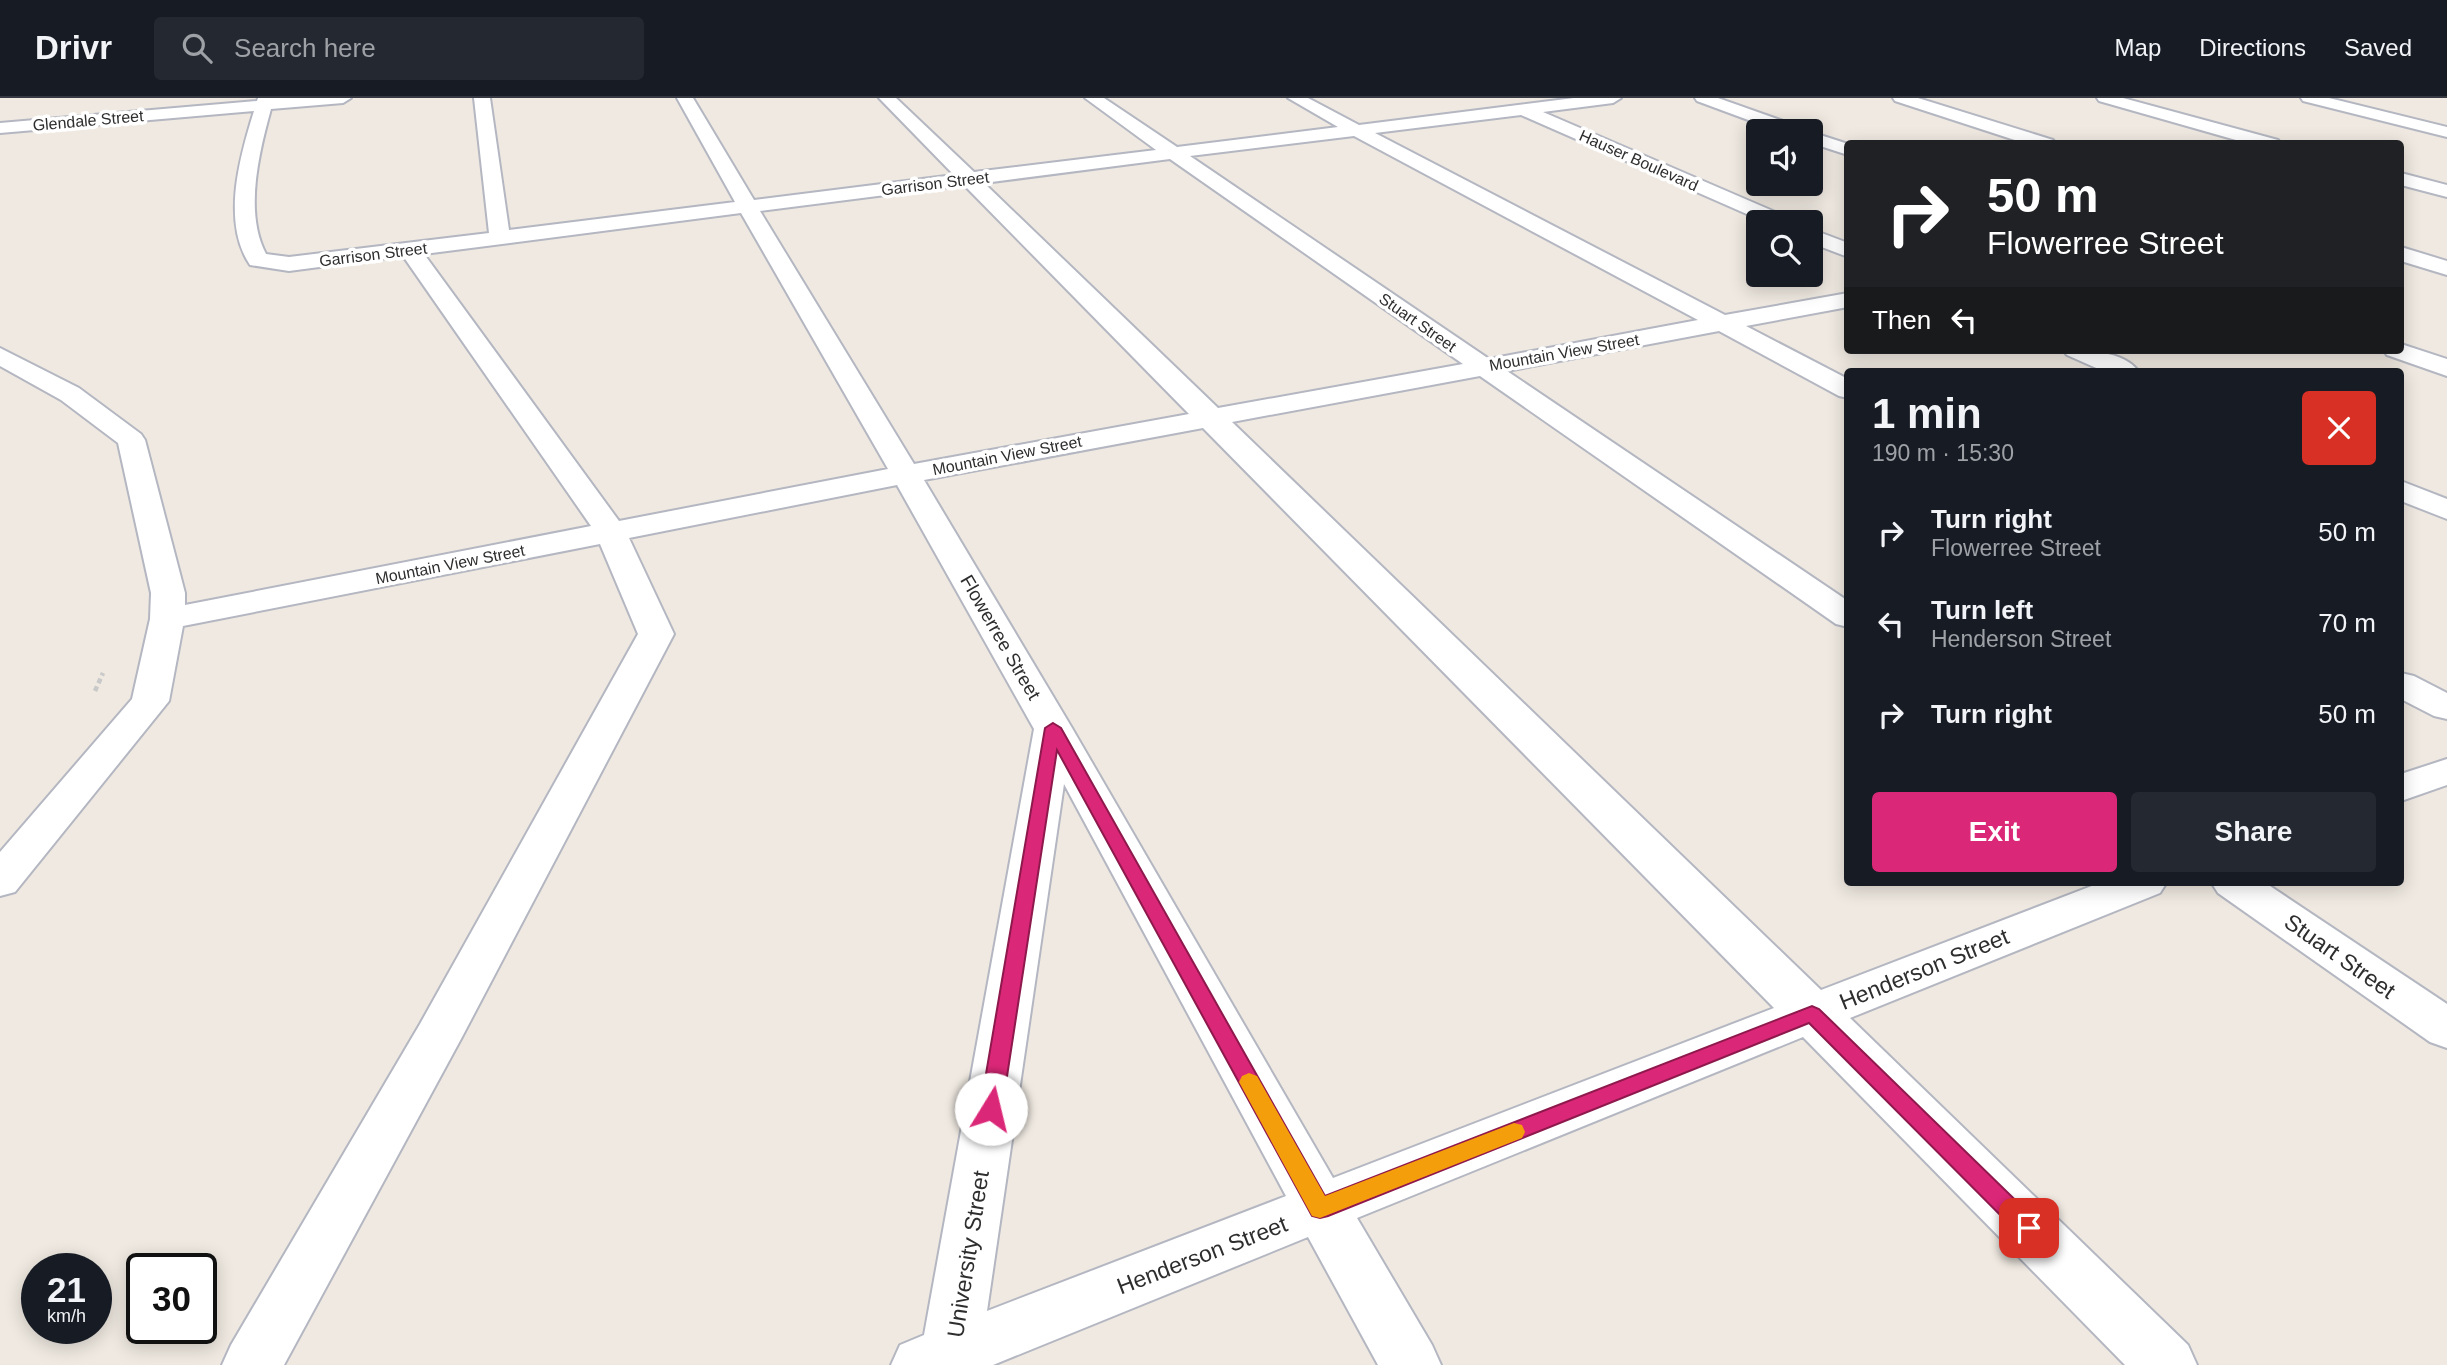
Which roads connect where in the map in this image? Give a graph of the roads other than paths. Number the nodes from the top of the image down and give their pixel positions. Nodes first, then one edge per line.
1 (343, 98) edge
2 (482, 98) edge
3 (685, 98) edge
4 (887, 98) edge
5 (1093, 98) edge
6 (1296, 98) edge
7 (1497, 98) edge
8 (1613, 98) edge
9 (1703, 98) edge
10 (1901, 98) edge
11 (2105, 98) edge
12 (2309, 98) edge
13 (265, 102) edge
14 (1523, 109) junction
15 (1761, 119) edge
16 (0, 128) edge
17 (1356, 130) junction
18 (2447, 132) edge
19 (2035, 140) edge
20 (2257, 140) edge
21 (1823, 141) edge
22 (1844, 149) edge
23 (1173, 153) junction
24 (969, 179) junction
25 (2447, 179) edge
26 (2407, 183) edge
27 (2447, 191) edge
28 (747, 206) junction
29 (1754, 210) edge
30 (500, 239) junction
31 (1823, 240) edge
32 (1844, 249) edge
33 (410, 250) junction
34 (2404, 255) edge
35 (2447, 268) edge
36 (1844, 301) edge
37 (1721, 323) junction
38 (2404, 353) edge
39 (2085, 354) edge
40 (0, 356) edge
41 (1483, 366) junction
42 (2117, 368) edge
43 (2447, 368) edge
44 (1844, 388) edge
45 (1207, 418) junction
46 (908, 474) junction
47 (2404, 491) edge
48 (2447, 510) edge
49 (611, 532) junction
50 (1844, 614) edge
51 (167, 619) junction
52 (2404, 686) edge
53 (2447, 708) edge
54 (1053, 728) junction
55 (2447, 771) edge
56 (2404, 787) edge
57 (0, 881) edge
58 (2135, 886) edge
59 (2239, 886) edge
60 (1812, 1014) junction
61 (2447, 1029) edge
62 (1320, 1209) junction
63 (942, 1361) edge
64 (252, 1365) edge
65 (1411, 1365) edge
66 (2167, 1365) edge

1 - 13 street, Glendale Street
2 - 30 street
3 - 28 street, Flowerree Street
4 - 24 street
5 - 23 street, Stuart Street
6 - 17 street
7 - 14 street, Hauser Boulevard
8 - 14 street, Garrison Street
9 - 15 street
10 - 19 street
11 - 20 street
12 - 18 street
13 - 16 street, Glendale Street
13 - 33 street, Garrison Street
14 - 17 street, Garrison Street
14 - 29 street, Hauser Boulevard
17 - 23 street, Garrison Street
17 - 37 street
21 - 22 street
23 - 24 street, Garrison Street
23 - 41 street, Stuart Street
24 - 28 street, Garrison Street
24 - 45 street
25 - 26 street
26 - 27 street
28 - 30 street, Garrison Street
28 - 46 street, Flowerree Street
30 - 33 street, Garrison Street
31 - 32 street
33 - 49 street
34 - 35 street
36 - 37 street, Mountain View Street
37 - 41 street, Mountain View Street
37 - 44 street
38 - 43 street
39 - 42 street
40 - 51 street
41 - 45 street, Mountain View Street
41 - 50 street, Stuart Street
45 - 46 street, Mountain View Street
45 - 60 street
46 - 49 street, Mountain View Street
46 - 54 street, Flowerree Street
47 - 48 street
49 - 51 street, Mountain View Street
49 - 64 street
51 - 57 street
52 - 53 street
54 - 62 street, Flowerree Street
54 - 63 street, University Street
55 - 56 street
58 - 60 street, Henderson Street
59 - 61 street, Stuart Street
60 - 62 street, Henderson Street
60 - 66 street
62 - 63 street, Henderson Street
62 - 65 street, Flowerree Street

